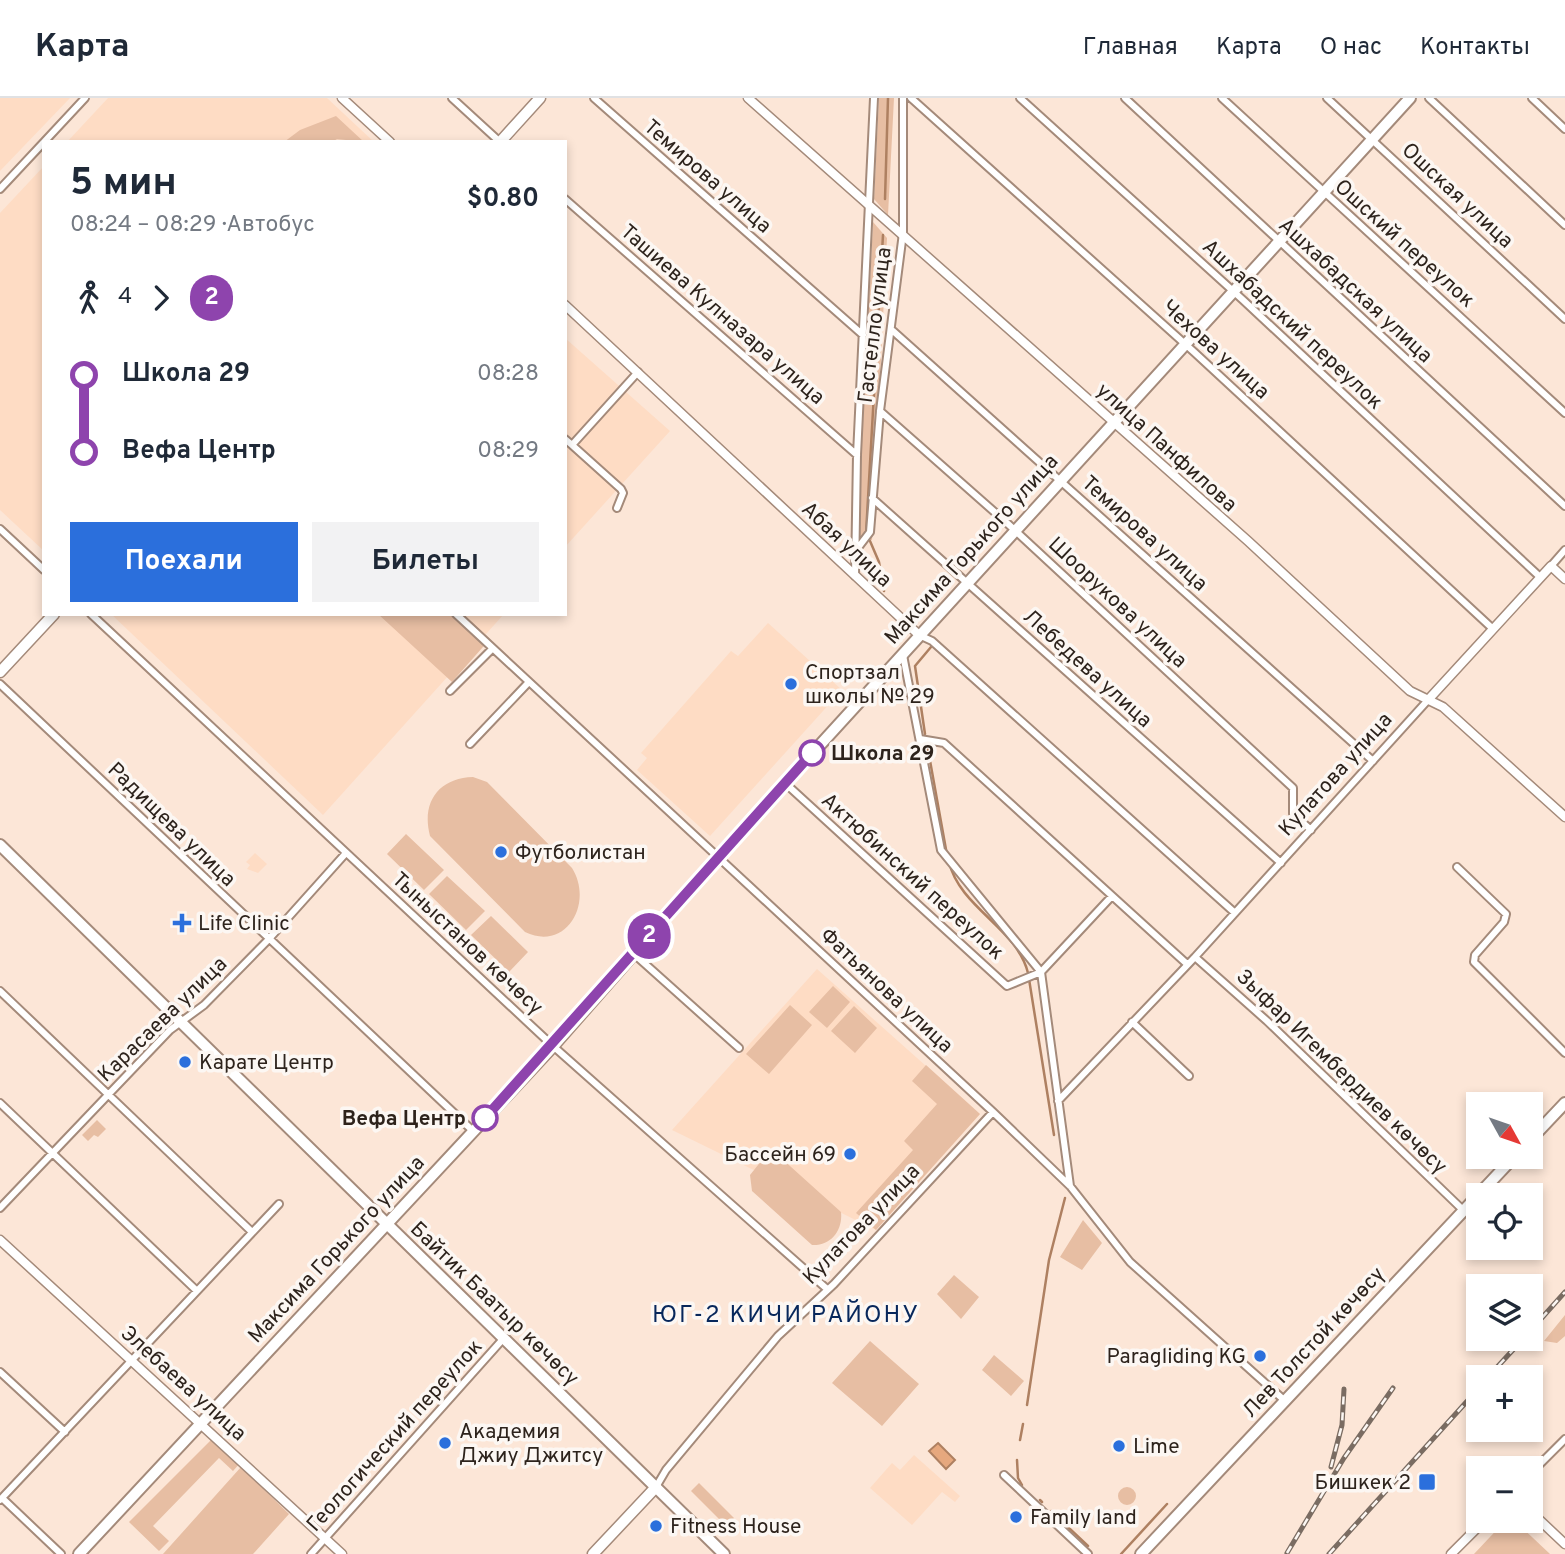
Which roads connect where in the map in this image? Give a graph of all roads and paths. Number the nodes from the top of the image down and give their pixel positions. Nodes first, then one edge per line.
1 (85, 98) edge
2 (342, 98) edge
3 (452, 98) edge
4 (540, 98) edge
5 (594, 98) edge
6 (748, 98) edge
7 (874, 98) edge
8 (903, 98) edge
9 (911, 98) edge
10 (1020, 98) edge
11 (1125, 98) edge
12 (1222, 98) edge
13 (1327, 98) edge
14 (1410, 98) edge
15 (1429, 98) edge
16 (1532, 98) edge
17 (1565, 129) edge
18 (1372, 139) junction
19 (46, 140) edge
20 (388, 140) edge
21 (498, 140) edge
22 (502, 140) edge
23 (42, 144) edge
24 (0, 189) edge
25 (1324, 192) junction
26 (567, 201) edge
27 (869, 205) junction
28 (1565, 225) edge
29 (903, 233) junction
30 (1278, 242) junction
31 (1233, 291) junction
32 (567, 307) edge
33 (1565, 318) edge
34 (893, 331) junction
35 (863, 335) junction
36 (1185, 343) junction
37 (638, 372) junction
38 (880, 411) junction
39 (1565, 413) edge
40 (1112, 422) junction
41 (567, 441) edge
42 (572, 445) junction
43 (857, 455) junction
44 (1060, 480) junction
45 (872, 498) junction
46 (1565, 506) edge
47 (617, 508) dead end
48 (0, 529) edge
49 (1014, 530) junction
50 (1565, 550) edge
51 (856, 551) junction
52 (1551, 566) junction
53 (42, 568) edge
54 (855, 576) junction
55 (1540, 577) junction
56 (1565, 579) edge
57 (967, 583) junction
58 (52, 616) edge
59 (94, 616) edge
60 (458, 616) edge
61 (1493, 629) junction
62 (919, 635) junction
63 (491, 649) junction
64 (902, 653) junction
65 (0, 672) edge
66 (528, 683) junction
67 (0, 684) edge
68 (450, 691) dead end
69 (1428, 700) junction
70 (920, 739) junction
71 (470, 744) dead end
72 (1373, 761) junction
73 (785, 783) junction
74 (1565, 817) edge
75 (1311, 830) junction
76 (0, 845) edge
77 (346, 853) junction
78 (719, 856) junction
79 (1281, 863) junction
80 (1457, 867) dead end
81 (1112, 897) junction
82 (1235, 913) junction
83 (268, 940) junction
84 (634, 954) junction
85 (1195, 957) junction
86 (1187, 964) junction
87 (1041, 972) junction
88 (0, 991) edge
89 (180, 1020) junction
90 (1132, 1022) junction
91 (553, 1046) junction
92 (739, 1048) dead end
93 (1565, 1053) edge
94 (1189, 1076) dead end
95 (108, 1094) junction
96 (1058, 1101) junction
97 (0, 1103) edge
98 (1565, 1103) edge
99 (993, 1112) junction
100 (1544, 1125) edge
101 (473, 1131) junction
102 (52, 1153) junction
103 (1503, 1169) edge
104 (1070, 1186) junction
105 (279, 1204) dead end
106 (0, 1209) edge
107 (1464, 1211) junction
108 (387, 1223) junction
109 (252, 1233) junction
110 (0, 1240) edge
111 (827, 1289) junction
112 (197, 1292) junction
113 (503, 1339) junction
114 (132, 1360) junction
115 (0, 1372) edge
116 (1284, 1400) junction
117 (201, 1423) junction
118 (65, 1432) junction
119 (1565, 1438) edge
120 (1543, 1461) edge
121 (1004, 1475) dead end
122 (656, 1487) junction
123 (1, 1499) edge
124 (1543, 1523) edge
125 (1472, 1533) edge
126 (326, 1538) junction
127 (1565, 1544) edge
128 (61, 1554) edge
129 (79, 1554) edge
130 (311, 1554) edge
131 (342, 1554) edge
132 (593, 1554) edge
133 (724, 1554) edge
134 (1088, 1554) edge
135 (1141, 1554) edge
136 (1451, 1554) edge

1 - 19 street
2 - 20 street
3 - 21 street
4 - 22 main road
5 - 35 street, Темирова улица
6 - 27 street, улица Панфилова
7 - 27 street, Гастелло улица
8 - 29 street, Гастелло улица
9 - 36 street, Чехова улица
10 - 31 street, Ашхабадский переулок
11 - 30 street, Ашхабадская улица
12 - 25 street, Ошский переулок
13 - 18 street, Ошская улица
14 - 18 main road, Максима Горького улица
15 - 28 street
16 - 17 street
18 - 25 main road, Максима Горького улица
18 - 33 street, Ошская улица
23 - 24 street
25 - 30 main road, Максима Горького улица
25 - 39 street, Ошский переулок
26 - 43 street, Ташиева Кулназара улица
27 - 29 street, улица Панфилова
27 - 35 street, Гастелло улица
29 - 34 street, Гастелло улица
29 - 40 street, улица Панфилова
30 - 31 main road, Максима Горького улица
30 - 46 street, Ашхабадская улица
31 - 36 main road, Максима Горького улица
31 - 55 street, Ашхабадский переулок
32 - 37 street, Абая улица
34 - 38 street, Гастелло улица
34 - 44 street, Темирова улица
35 - 43 street, Гастелло улица
36 - 40 main road, Максима Горького улица
36 - 61 street, Чехова улица
37 - 42 street
37 - 54 street, Абая улица
38 - 45 street, Гастелло улица
38 - 49 street, Шоорукова улица
40 - 44 main road, Максима Горького улица
40 - 69 street, улица Панфилова
41 - 42 street
42 - 47 street
43 - 51 street, Гастелло улица
44 - 49 main road, Максима Горького улица
44 - 72 street, Темирова улица
45 - 51 street, Гастелло улица
45 - 57 street, Лебедева улица
48 - 53 street
49 - 57 main road, Максима Горького улица
49 - 75 street, Шоорукова улица
50 - 52 street, Кулатова улица
51 - 54 street, Гастелло улица
52 - 55 street, Кулатова улица
52 - 56 street
54 - 62 street, Абая улица
55 - 61 street, Кулатова улица
57 - 62 main road, Максима Горького улица
57 - 79 street, Лебедева улица
58 - 65 main road
59 - 77 street, Тыныстанов көчөсү
60 - 63 street, Фатьянова улица
61 - 69 street, Кулатова улица
62 - 64 main road, Максима Горького улица
62 - 82 street, Абая улица
63 - 66 street, Фатьянова улица
63 - 68 street
64 - 70 street
64 - 73 main road, Максима Горького улица
66 - 71 street
66 - 78 street, Фатьянова улица
67 - 83 street, Радищева улица
69 - 72 street, Кулатова улица
69 - 74 street, улица Панфилова
70 - 81 street
70 - 87 street
72 - 75 street, Кулатова улица
73 - 78 main road, Максима Горького улица
73 - 87 street, Актюбинский переулок
75 - 79 street, Кулатова улица
76 - 89 main road, Байтик Баатыр көчөсү
77 - 83 street, Карасаева улица
77 - 91 street, Тыныстанов көчөсү
78 - 84 main road, Максима Горького улица
78 - 99 street, Фатьянова улица
79 - 82 street, Кулатова улица
80 - 93 street
81 - 86 street
81 - 87 street, Актюбинский переулок
82 - 85 street, Кулатова улица
83 - 89 street, Карасаева улица
83 - 101 street, Радищева улица
84 - 91 main road, Максима Горького улица
84 - 92 street
85 - 86 street, Кулатова улица
85 - 107 street, Зыфар Игембердиев көчөсү
86 - 90 street, Кулатова улица
87 - 96 street
88 - 95 street
89 - 95 street, Карасаева улица
89 - 108 main road, Байтик Баатыр көчөсү
90 - 94 street
90 - 96 street, Кулатова улица
91 - 101 main road, Максима Горького улица
91 - 111 street, Тыныстанов көчөсү
95 - 102 street, Карасаева улица
95 - 109 street
96 - 104 street
97 - 102 street
98 - 100 main road
99 - 104 street, Фатьянова улица
99 - 111 street, Кулатова улица
101 - 108 main road, Максима Горького улица
102 - 106 street, Карасаева улица
102 - 112 street
103 - 107 main road, Лев Толстой көчөсү
104 - 116 street, Фатьянова улица
105 - 109 street
107 - 116 main road, Лев Толстой көчөсү
108 - 113 main road, Байтик Баатыр көчөсү
108 - 117 main road, Максима Горького улица
109 - 112 street
110 - 114 street, Элебаева улица
111 - 122 street, Кулатова улица
112 - 114 street
113 - 122 main road, Байтик Баатыр көчөсү
113 - 126 street, Геологический переулок
114 - 117 street, Элебаева улица
114 - 118 street
115 - 118 street
116 - 135 main road, Лев Толстой көчөсү
117 - 126 street, Элебаева улица
117 - 129 main road, Максима Горького улица
118 - 123 street
119 - 120 street
121 - 134 street
122 - 132 main road, Кулатова улица
122 - 133 main road, Байтик Баатыр көчөсү
123 - 128 street
124 - 127 street
125 - 136 street
126 - 130 street, Геологический переулок
126 - 131 street, Элебаева улица

